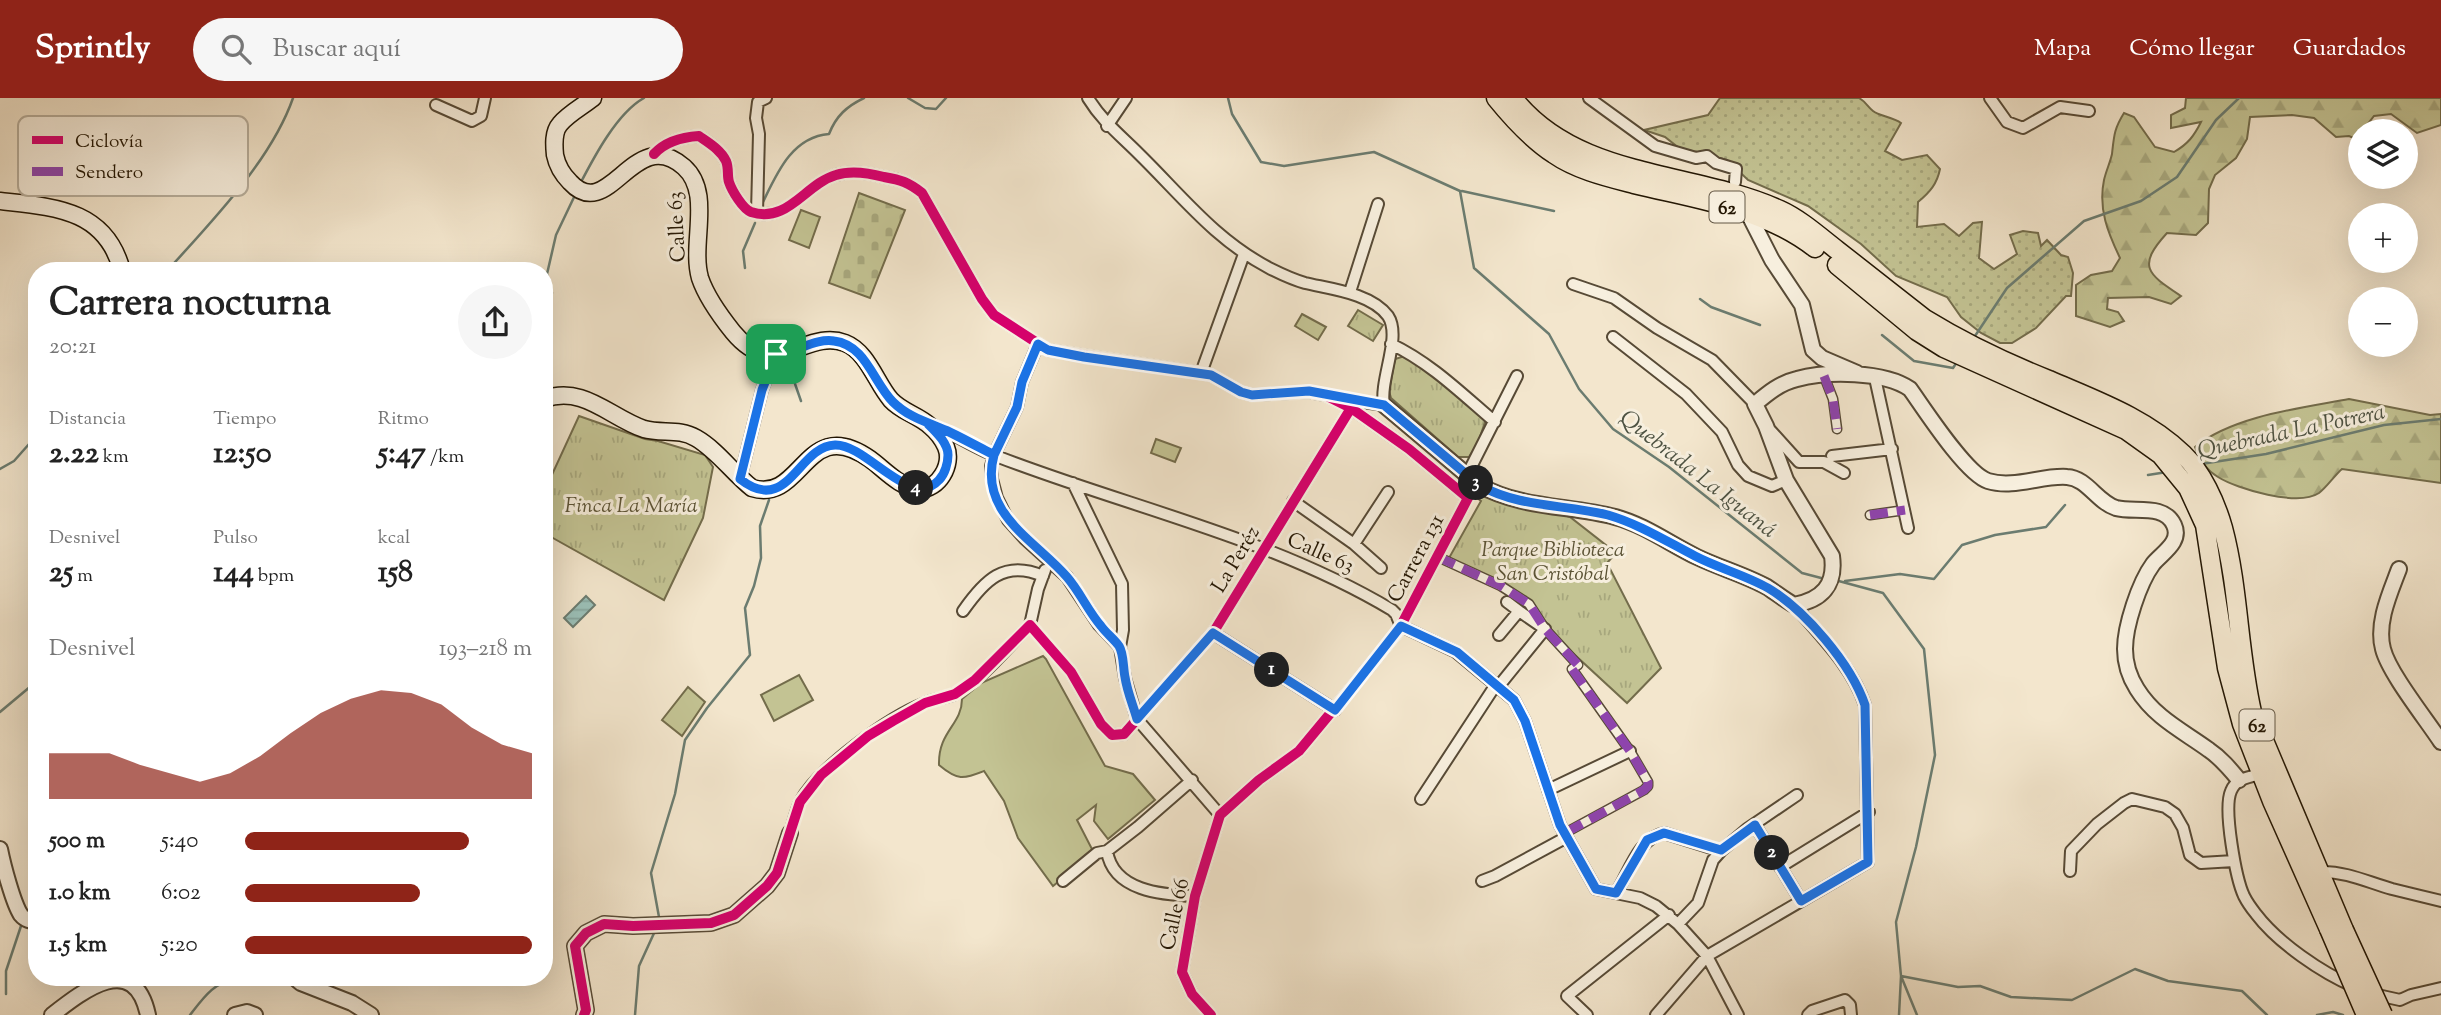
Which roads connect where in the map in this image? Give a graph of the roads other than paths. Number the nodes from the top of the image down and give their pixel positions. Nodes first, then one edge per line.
1 (485, 98) edge
2 (593, 98) edge
3 (766, 98) edge
4 (1088, 98) edge
5 (1126, 98) edge
6 (1496, 98) edge
7 (1513, 98) edge
8 (1589, 98) edge
9 (1990, 98) edge
10 (436, 105) dead end
11 (2089, 110) dead end
12 (1107, 125) junction
13 (654, 154) junction
14 (1735, 182) dead end
15 (0, 201) edge
16 (1378, 204) dead end
17 (757, 212) junction
18 (1748, 214) junction
19 (1244, 254) junction
20 (119, 262) edge
21 (1573, 284) dead end
22 (1350, 292) junction
23 (1613, 337) dead end
24 (1949, 342) junction
25 (1038, 344) junction
26 (1391, 344) junction
27 (776, 354) junction
28 (1201, 373) junction
29 (1858, 374) junction
30 (1517, 376) dead end
31 (1824, 376) junction
32 (1875, 378) junction
33 (1325, 395) junction
34 (553, 397) edge
35 (1755, 404) junction
36 (1384, 405) junction
37 (1351, 408) junction
38 (1495, 422) junction
39 (928, 424) junction
40 (1766, 426) junction
41 (1837, 429) dead end
42 (1421, 435) junction
43 (1409, 449) junction
44 (1892, 449) junction
45 (994, 455) junction
46 (1832, 456) dead end
47 (1844, 473) dead end
48 (1467, 475) junction
49 (740, 479) junction
50 (1786, 480) junction
51 (1073, 483) junction
52 (1388, 492) dead end
53 (1293, 501) junction
54 (1905, 510) junction
55 (2208, 510) junction
56 (1870, 515) dead end
57 (1908, 528) dead end
58 (1354, 544) junction
59 (1263, 549) junction
60 (1438, 557) junction
61 (1050, 561) junction
62 (1381, 568) dead end
63 (2399, 569) dead end
64 (1043, 576) junction
65 (1507, 602) dead end
66 (1794, 605) junction
67 (963, 611) dead end
68 (1519, 611) junction
69 (1030, 625) junction
70 (1401, 626) junction
71 (1545, 629) junction
72 (1213, 633) junction
73 (1499, 635) dead end
74 (1120, 647) junction
75 (1498, 687) junction
76 (1335, 710) junction
77 (1137, 719) junction
78 (2441, 742) edge
79 (1630, 751) junction
80 (2262, 774) junction
81 (1192, 780) junction
82 (2239, 780) junction
83 (1548, 790) junction
84 (1797, 795) dead end
85 (1421, 799) dead end
86 (1869, 812) junction
87 (1220, 814) junction
88 (1755, 825) junction
89 (790, 833) joint
90 (1566, 835) junction
91 (0, 849) edge
92 (1721, 850) junction
93 (1107, 851) junction
94 (2234, 861) junction
95 (1780, 867) junction
96 (2070, 871) dead end
97 (2322, 872) junction
98 (1063, 881) dead end
99 (1482, 881) dead end
100 (1616, 893) junction
101 (1195, 897) junction
102 (1801, 901) junction
103 (2441, 901) edge
104 (1669, 915) junction
105 (28, 920) edge
106 (1678, 924) junction
107 (2337, 930) junction
108 (1707, 956) junction
109 (95, 986) edge
110 (135, 986) edge
111 (309, 986) edge
112 (2441, 988) edge
113 (52, 1015) edge
114 (148, 1015) edge
115 (235, 1015) edge
116 (255, 1015) edge
117 (371, 1015) edge
118 (584, 1015) edge
119 (1211, 1015) edge
120 (1587, 1015) edge
121 (1656, 1015) edge
122 (1738, 1015) edge
123 (1808, 1015) edge
124 (1851, 1015) edge
125 (2367, 1015) edge
126 (2383, 1015) edge

1 - 10 street
2 - 13 main road
3 - 17 street
4 - 12 street
5 - 12 street
6 - 18 highway, 62
7 - 24 highway, 62
8 - 14 street
9 - 11 street
12 - 19 street
13 - 17 street
13 - 27 main road, Calle 63
15 - 20 main road
16 - 22 street
17 - 25 street
18 - 24 highway, 62
18 - 29 street
19 - 22 street
19 - 28 street
21 - 35 street
22 - 26 street
23 - 50 street
24 - 55 highway, 62
25 - 28 street
25 - 45 street
26 - 36 street
26 - 38 street
27 - 39 main road
27 - 49 street
28 - 33 street
29 - 31 street
29 - 32 street
30 - 38 street
31 - 35 street
31 - 41 street
32 - 44 street
32 - 82 street
33 - 36 street
33 - 37 street
34 - 49 main road
35 - 40 street
36 - 42 street
37 - 43 street
37 - 53 street, La Peréz
38 - 48 street
39 - 45 street, Calle 63
39 - 49 main road
40 - 47 street
40 - 50 street
42 - 43 street
42 - 48 street
43 - 60 street, Carrera 131
44 - 46 street
44 - 54 street
45 - 51 street, Calle 63
45 - 61 street
48 - 66 street
50 - 66 street
51 - 59 street, Calle 63
51 - 74 street
52 - 58 street
53 - 58 street
53 - 59 street, La Peréz
54 - 56 street
54 - 57 street
55 - 80 highway, 62
55 - 97 highway, 62
58 - 62 street
59 - 70 street, Calle 63
59 - 72 street, La Peréz
60 - 70 street, Carrera 131
60 - 71 street
61 - 64 street
61 - 74 street
63 - 78 street
64 - 67 street
64 - 69 street
65 - 68 street
66 - 86 street
68 - 71 street
68 - 73 street
69 - 77 street
69 - 89 street
70 - 75 street, Calle 63
70 - 76 street, Carrera 131
71 - 75 street
71 - 79 street
72 - 76 street
72 - 77 street, La Peréz
74 - 77 street
75 - 83 street, Calle 63
75 - 85 street
76 - 87 street, Carrera 131
77 - 81 street
79 - 83 street
79 - 90 street
80 - 82 street
80 - 107 highway, 62
81 - 87 street
81 - 93 street
82 - 94 street
83 - 90 street, Calle 63
84 - 88 street
86 - 95 street
86 - 102 street
87 - 101 street, Calle 66
88 - 92 street
88 - 95 street
89 - 118 street
90 - 99 street
90 - 100 street, Calle 63
91 - 105 street
92 - 100 street
92 - 106 street
93 - 98 street
93 - 101 street
94 - 96 street
94 - 112 street
95 - 102 street
97 - 103 street
97 - 107 highway, 62
100 - 104 street
101 - 119 street, Calle 66
102 - 108 street
104 - 106 street
104 - 120 street
106 - 108 street
107 - 125 highway, 62, bridge
107 - 126 highway, 62, bridge
108 - 121 street
108 - 122 street
109 - 113 street
110 - 114 street
111 - 117 street
115 - 116 street
123 - 124 street

